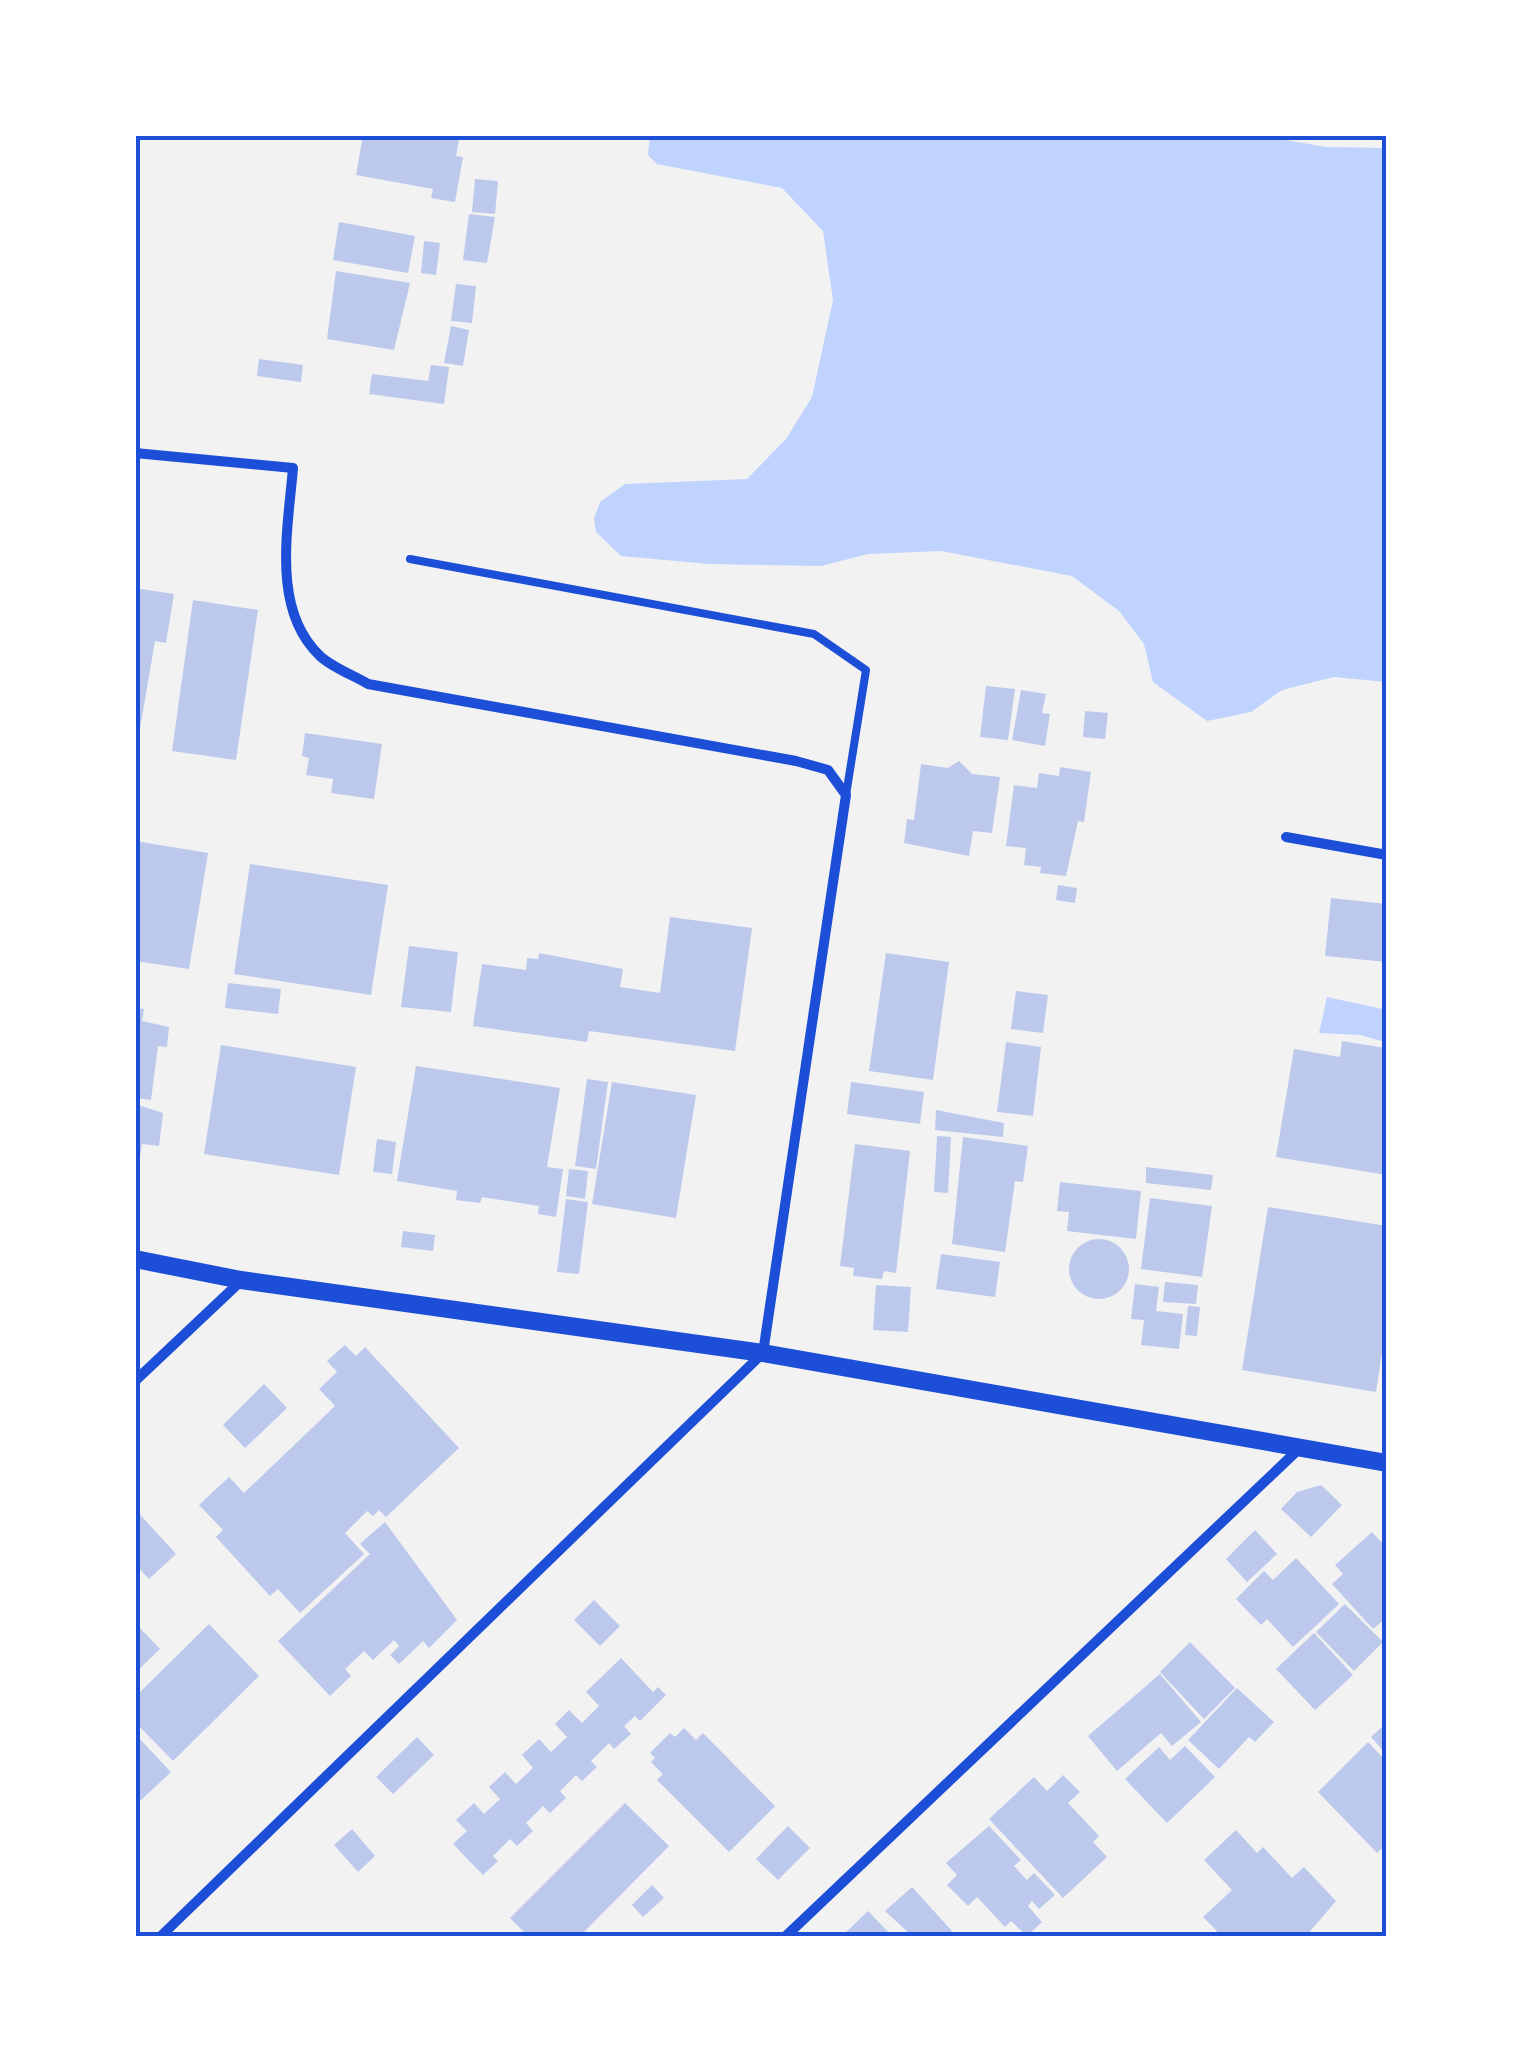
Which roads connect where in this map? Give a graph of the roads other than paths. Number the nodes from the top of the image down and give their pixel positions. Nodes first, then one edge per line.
1 (135, 454) edge
2 (410, 558) dead end
3 (846, 794) junction
4 (1286, 837) dead end
5 (1387, 855) edge
6 (135, 1259) edge
7 (241, 1280) junction
8 (763, 1354) junction
9 (135, 1382) edge
10 (1301, 1447) junction
11 (1387, 1463) edge
12 (161, 1936) edge
13 (786, 1936) edge

1 - 3 street
2 - 3 lane
3 - 8 street
4 - 5 street
6 - 7 street
7 - 8 street
7 - 9 street
8 - 10 street
8 - 12 street
10 - 11 street
10 - 13 street

